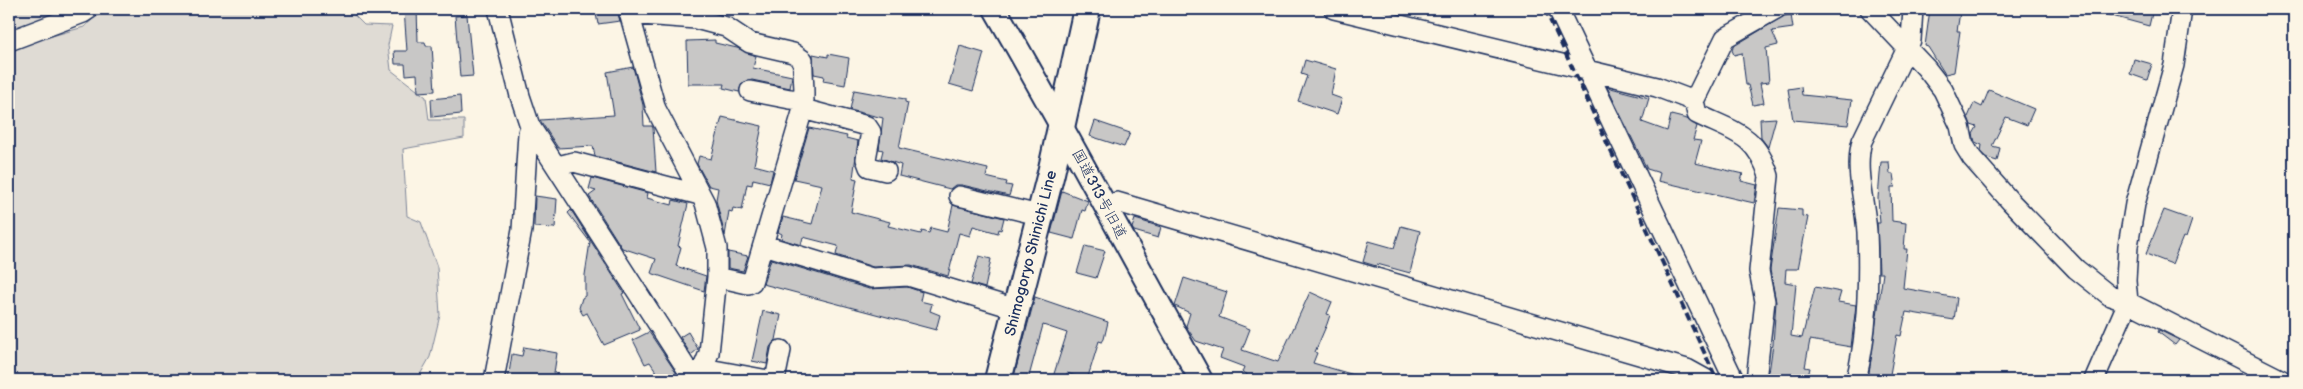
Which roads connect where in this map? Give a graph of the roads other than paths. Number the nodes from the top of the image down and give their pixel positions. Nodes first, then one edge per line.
1 (89, 9) edge
2 (498, 9) edge
3 (995, 9) edge
4 (1087, 9) edge
5 (1334, 9) edge
6 (1558, 9) edge
7 (1776, 9) edge
8 (1870, 9) edge
9 (1913, 9) edge
10 (2182, 9) edge
11 (628, 11) edge
12 (9, 41) edge
13 (1908, 47) junction
14 (1586, 70) junction
15 (750, 92) dead end
16 (1694, 101) junction
17 (803, 105) junction
18 (530, 126) junction
19 (1062, 126) junction
20 (558, 166) junction
21 (886, 171) dead end
22 (700, 195) junction
23 (959, 196) dead end
24 (1104, 206) junction
25 (1039, 215) junction
26 (764, 245) junction
27 (717, 277) junction
28 (2128, 302) junction
29 (1016, 308) junction
30 (781, 350) dead end
31 (696, 374) edge
32 (494, 380) edge
33 (768, 380) edge
34 (775, 380) edge
35 (998, 380) edge
36 (1201, 380) edge
37 (1707, 380) edge
38 (1734, 380) edge
39 (1756, 380) edge
40 (1856, 380) edge
41 (2094, 380) edge
42 (2282, 380) edge

1 - 12 street
2 - 18 street
3 - 19 street, 国道313号旧道
4 - 19 main road, Shimogoryo Shinichi Line
5 - 14 street
6 - 14 street
7 - 16 street
8 - 13 street
9 - 13 street
10 - 28 street
11 - 17 street
11 - 22 street
13 - 28 street
13 - 40 street
14 - 16 street
14 - 38 street
15 - 17 street
16 - 39 street
17 - 21 street
17 - 26 street
18 - 20 street
18 - 32 street
19 - 24 street, 国道313号旧道
19 - 25 main road, Shimogoryo Shinichi Line
20 - 22 street
20 - 31 street
22 - 27 street
23 - 25 street
24 - 36 street, 国道313号旧道
24 - 37 street
25 - 29 main road, Shimogoryo Shinichi Line
26 - 27 street
26 - 29 street
27 - 31 street
28 - 41 street
28 - 42 street
29 - 35 main road, Shimogoryo Shinichi Line
30 - 34 street
31 - 33 street

